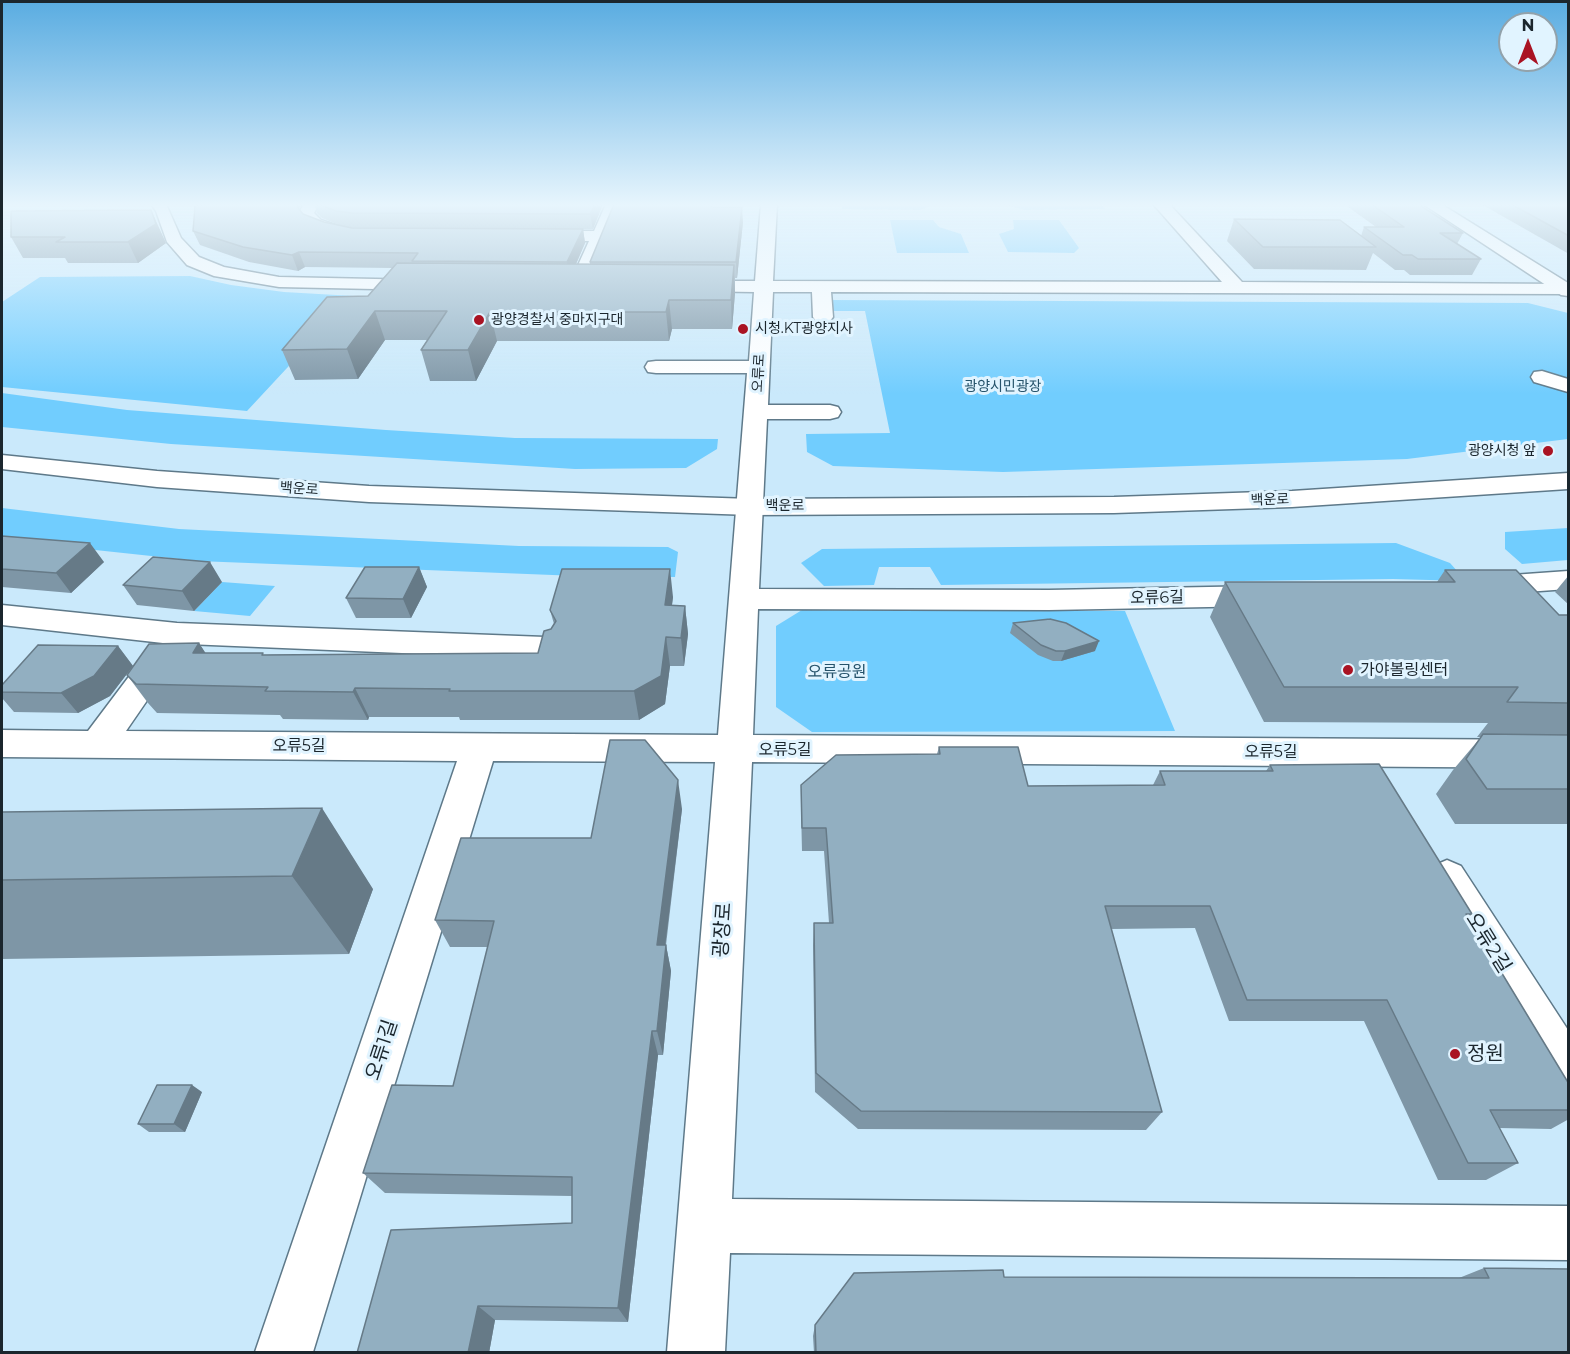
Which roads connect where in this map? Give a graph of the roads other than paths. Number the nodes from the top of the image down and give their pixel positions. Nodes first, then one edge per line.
1 (208, 267) edge
2 (586, 267) edge
3 (765, 267) edge
4 (1218, 267) edge
5 (1536, 267) edge
6 (1541, 267) edge
7 (1379, 269) dead end
8 (444, 285) edge
9 (558, 285) edge
10 (578, 285) junction
11 (602, 286) edge
12 (672, 286) edge
13 (764, 286) junction
14 (821, 286) junction
15 (1568, 286) edge
16 (1237, 288) junction
17 (1404, 289) junction
18 (823, 317) dead end
19 (656, 367) dead end
20 (759, 367) junction
21 (1542, 377) dead end
22 (1569, 386) edge
23 (756, 412) junction
24 (830, 412) dead end
25 (2, 462) edge
26 (1569, 481) edge
27 (751, 507) junction
28 (1569, 580) edge
29 (1517, 585) junction
30 (1458, 588) edge
31 (1293, 595) edge
32 (745, 599) junction
33 (1539, 609) edge
34 (2, 615) edge
35 (177, 634) junction
36 (545, 648) edge
37 (2, 744) edge
38 (97, 745) junction
39 (479, 748) junction
40 (735, 750) junction
41 (1369, 753) junction
42 (1569, 754) edge
43 (1394, 793) edge
44 (1425, 843) edge
45 (1569, 1072) edge
46 (704, 1226) junction
47 (1569, 1233) edge
48 (284, 1353) edge
49 (696, 1353) edge

1 - 8 street
2 - 10 street
3 - 13 street, 오류로
4 - 16 street
5 - 15 street
6 - 15 street
7 - 17 street
9 - 10 street
10 - 11 street
12 - 13 street
13 - 14 street
13 - 20 street, 오류로
14 - 16 street
14 - 18 street
15 - 17 street
16 - 17 street
19 - 20 street
20 - 23 street, 오류로
21 - 22 street
23 - 24 street
23 - 27 street, 오류로
25 - 27 street, 백운로
26 - 27 street, 백운로
27 - 32 street, 광장로
28 - 29 street
29 - 30 street
29 - 33 street
31 - 32 street, 오류6길
32 - 40 street, 광장로
34 - 35 street
35 - 36 street
35 - 38 street
37 - 38 street, 오류5길
38 - 39 street, 오류5길
39 - 40 street, 오류5길
39 - 48 street, 오류1길
40 - 41 street, 오류5길
40 - 46 street, 광장로
41 - 42 street, 오류5길
41 - 43 street
44 - 45 street, 오류2길
46 - 47 street
46 - 49 street, 광장로

